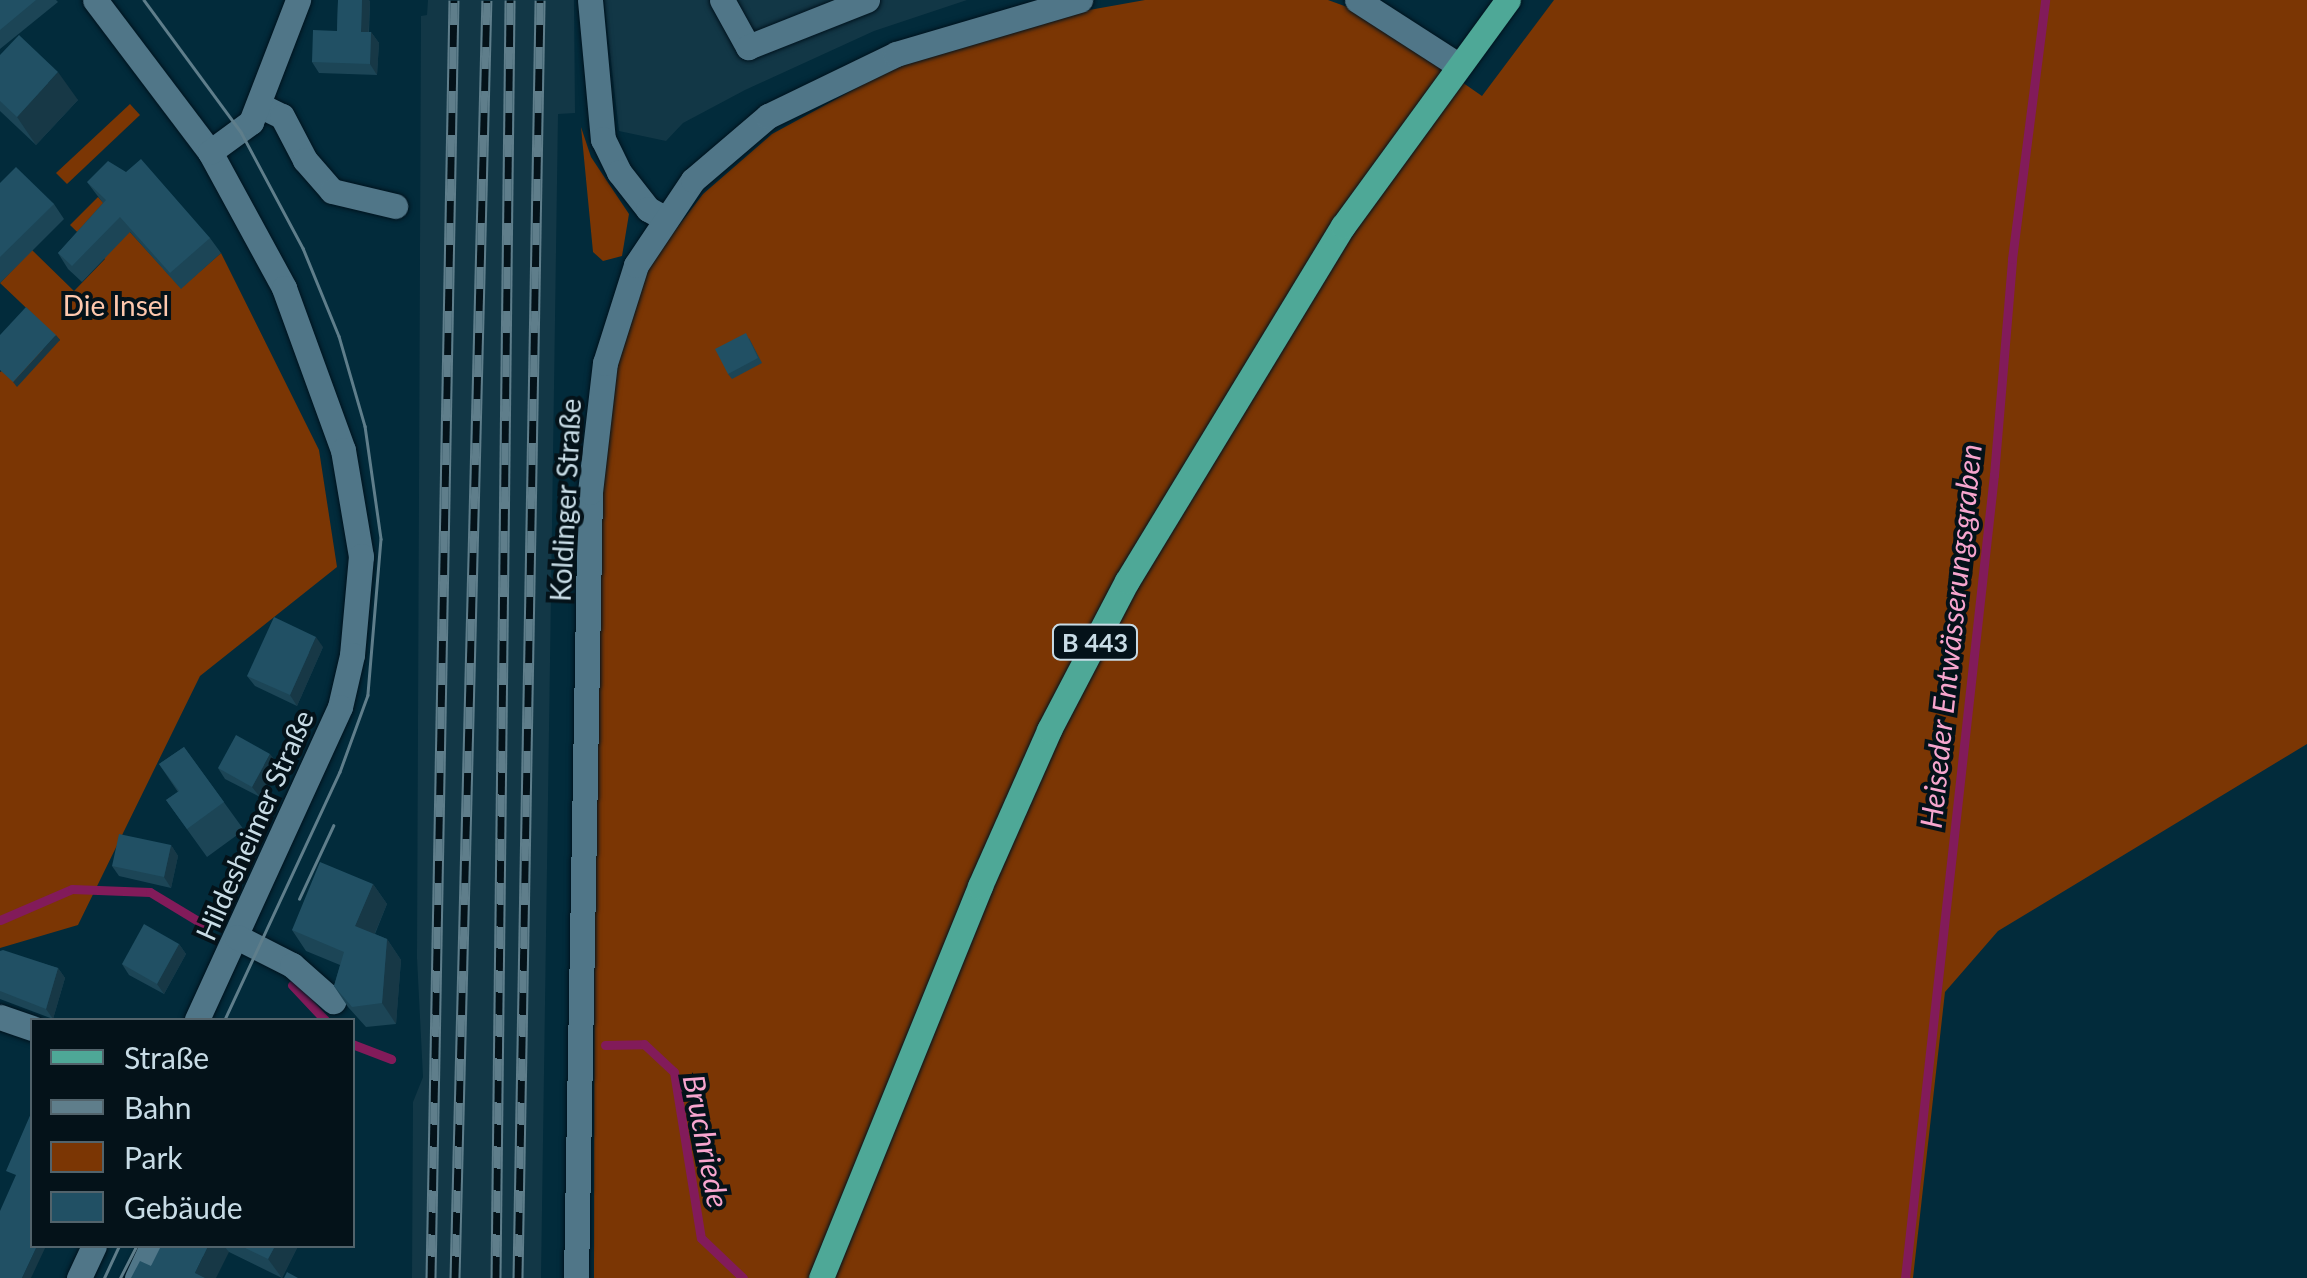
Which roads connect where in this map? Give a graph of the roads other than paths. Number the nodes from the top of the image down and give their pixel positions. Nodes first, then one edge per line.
1 (95, 0) edge
2 (298, 0) edge
3 (590, 0) edge
4 (722, 0) edge
5 (867, 0) edge
6 (1080, 0) edge
7 (1357, 0) edge
8 (1508, 0) edge
9 (1458, 65) junction
10 (259, 105) junction
11 (210, 152) junction
12 (395, 206) dead end
13 (664, 218) junction
14 (237, 937) junction
15 (332, 1001) edge
16 (0, 1017) edge
17 (198, 1018) edge
18 (30, 1027) edge
19 (93, 1248) edge
20 (151, 1248) edge
21 (823, 1273) edge
22 (79, 1278) edge
23 (137, 1278) edge
24 (576, 1278) edge

1 - 11 street, Hildesheimer Straße
2 - 10 street
3 - 13 street
4 - 5 street
6 - 13 street, Koldinger Straße
7 - 9 street
8 - 9 main road, B 443
9 - 21 main road, B 443
10 - 11 street
10 - 12 street
11 - 14 street, Hildesheimer Straße
13 - 24 street, Koldinger Straße
14 - 15 street
14 - 17 street, Hildesheimer Straße
16 - 18 street
19 - 22 street
20 - 23 street

